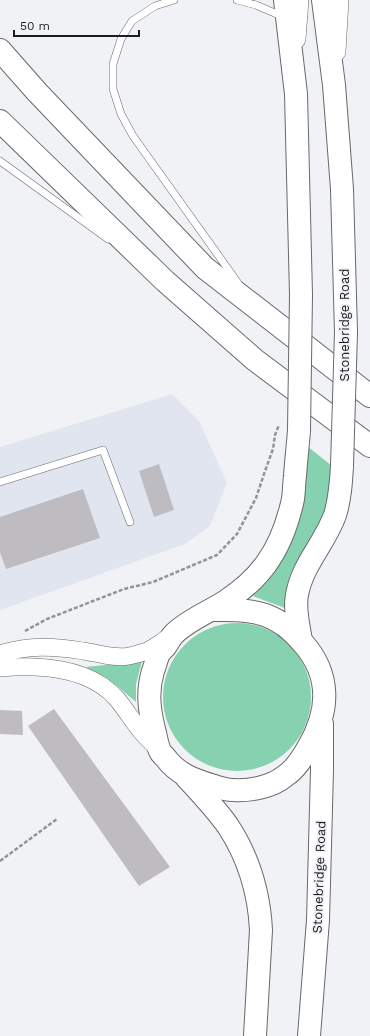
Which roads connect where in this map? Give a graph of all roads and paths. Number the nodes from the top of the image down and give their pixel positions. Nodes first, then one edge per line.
1 (174, 0) edge
2 (237, 0) edge
3 (299, 0) edge
4 (323, 0) edge
5 (339, 0) edge
6 (286, 9) edge
7 (0, 50) edge
8 (334, 85) junction
9 (296, 94) junction
10 (0, 121) edge
11 (0, 161) edge
12 (114, 244) dead end
13 (120, 248) dead end
14 (165, 281) junction
15 (255, 307) junction
16 (370, 396) edge
17 (290, 428) junction
18 (370, 446) edge
19 (0, 482) edge
20 (130, 522) dead end
21 (211, 610) junction
22 (20, 633) dead end
23 (174, 635) junction
24 (301, 640) junction
25 (0, 654) edge
26 (0, 668) edge
27 (322, 717) junction
28 (160, 751) junction
29 (184, 775) junction
30 (57, 819) dead end
31 (0, 861) edge
32 (255, 1036) edge
33 (309, 1036) edge

1 - 15 lane
2 - 6 lane
3 - 9 main road
4 - 8 highway, Stonebridge Road
5 - 8 main road
6 - 9 highway
7 - 15 highway
8 - 24 highway, Stonebridge Road, bridge
9 - 17 highway, bridge
10 - 14 highway
11 - 12 lane
13 - 14 lane
14 - 18 highway
15 - 16 highway
17 - 21 highway
17 - 22 path
19 - 20 lane
21 - 23 highway
21 - 24 highway
23 - 25 street
23 - 28 highway
24 - 27 highway
26 - 28 street
27 - 29 highway
27 - 33 highway, Stonebridge Road
28 - 29 highway
29 - 32 highway
30 - 31 path

